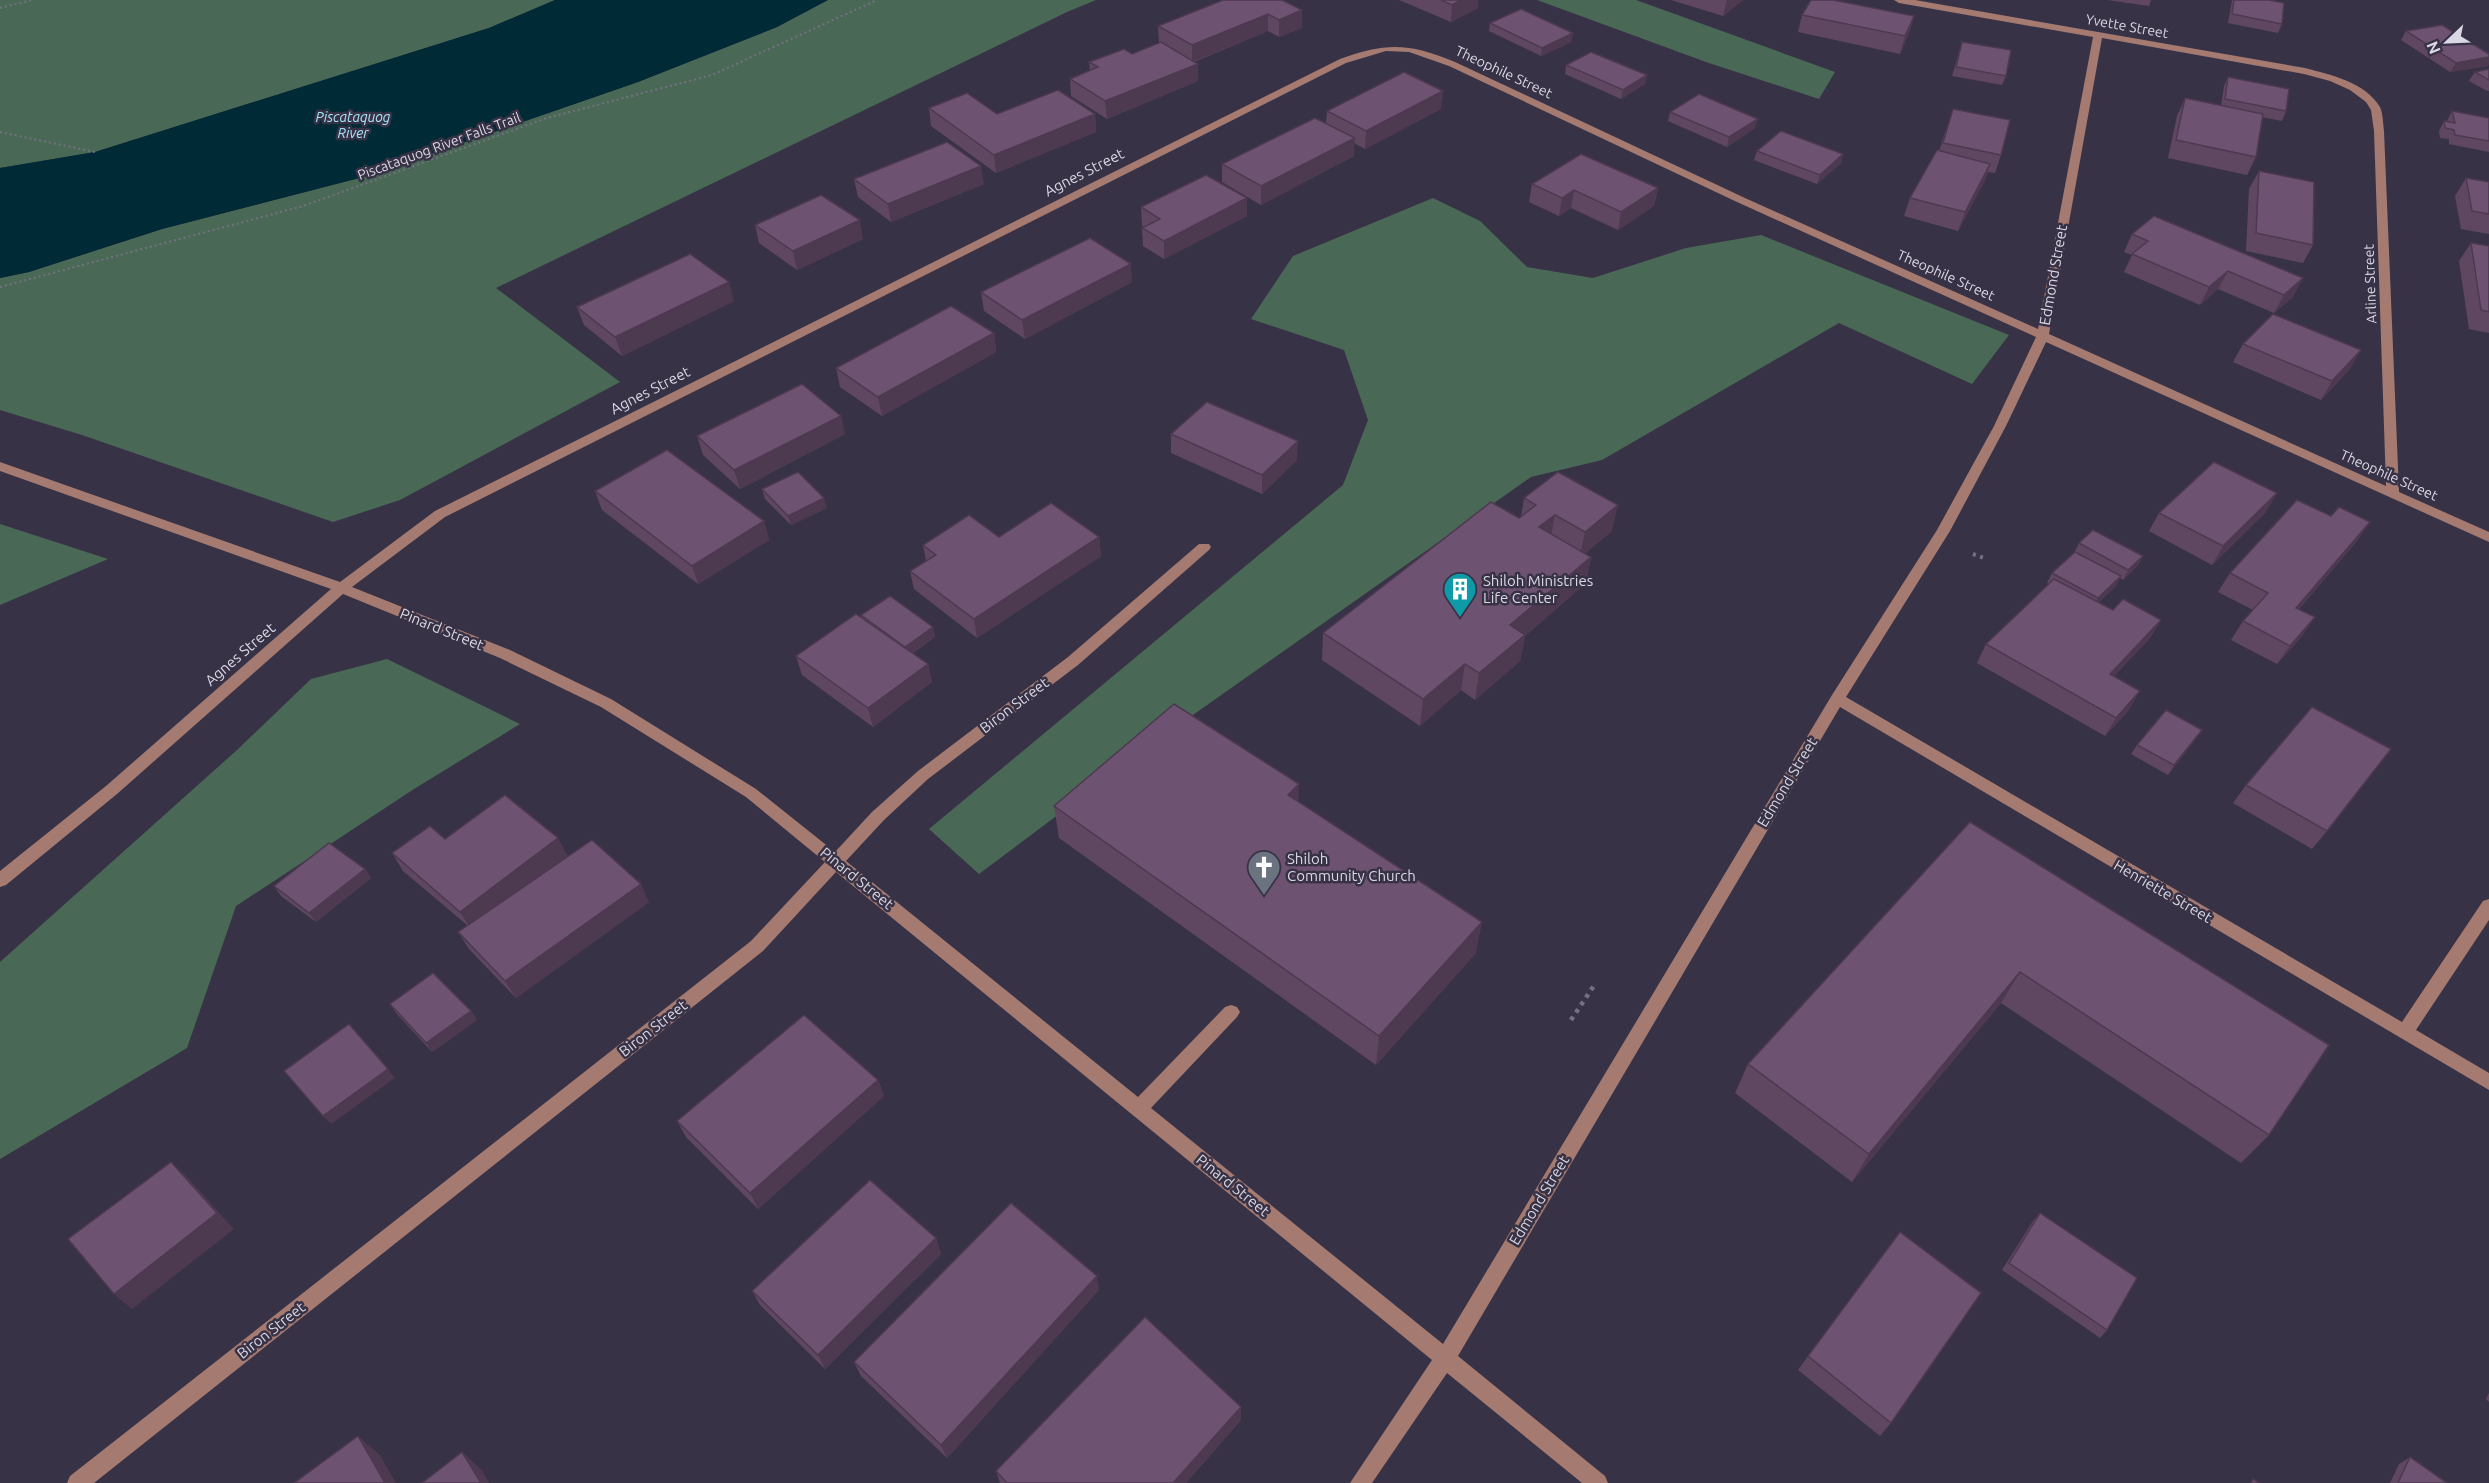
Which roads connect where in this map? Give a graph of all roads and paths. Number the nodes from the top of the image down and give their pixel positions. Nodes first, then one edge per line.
1 (32, 0) edge
2 (877, 0) edge
3 (1899, 0) edge
4 (0, 8) edge
5 (2098, 34) junction
6 (1389, 47) joint
7 (2349, 86) joint
8 (0, 132) edge
9 (95, 152) dead end
10 (0, 287) edge
11 (2043, 335) junction
12 (0, 466) edge
13 (2393, 494) junction
14 (2489, 537) edge
15 (1204, 547) dead end
16 (340, 588) junction
17 (1837, 699) junction
18 (837, 862) junction
19 (0, 880) edge
20 (2489, 906) edge
21 (1595, 984) dead end
22 (1231, 1012) dead end
23 (1571, 1020) dead end
24 (2405, 1033) junction
25 (2489, 1082) edge
26 (1139, 1108) junction
27 (1445, 1359) junction
28 (77, 1483) edge
29 (1360, 1483) edge
30 (1598, 1483) edge

1 - 4 path
2 - 10 path, Piscataquog River Falls Trail
3 - 5 street, Yvette Street
5 - 7 street, Yvette Street
5 - 11 street, Edmond Street
6 - 11 street, Theophile Street
6 - 16 street, Agnes Street
7 - 13 street, Arline Street
8 - 9 path
11 - 13 street, Theophile Street
11 - 17 street, Edmond Street
12 - 16 street, Pinard Street
13 - 14 street, Theophile Street
15 - 18 street, Biron Street
16 - 18 street, Pinard Street
16 - 19 street, Agnes Street
17 - 24 street, Henriette Street
17 - 27 street, Edmond Street
18 - 26 street, Pinard Street
18 - 28 street, Biron Street
20 - 24 street
21 - 23 path
22 - 26 street
24 - 25 street, Henriette Street
26 - 27 street, Pinard Street
27 - 29 street, Edmond Street
27 - 30 street, Pinard Street

